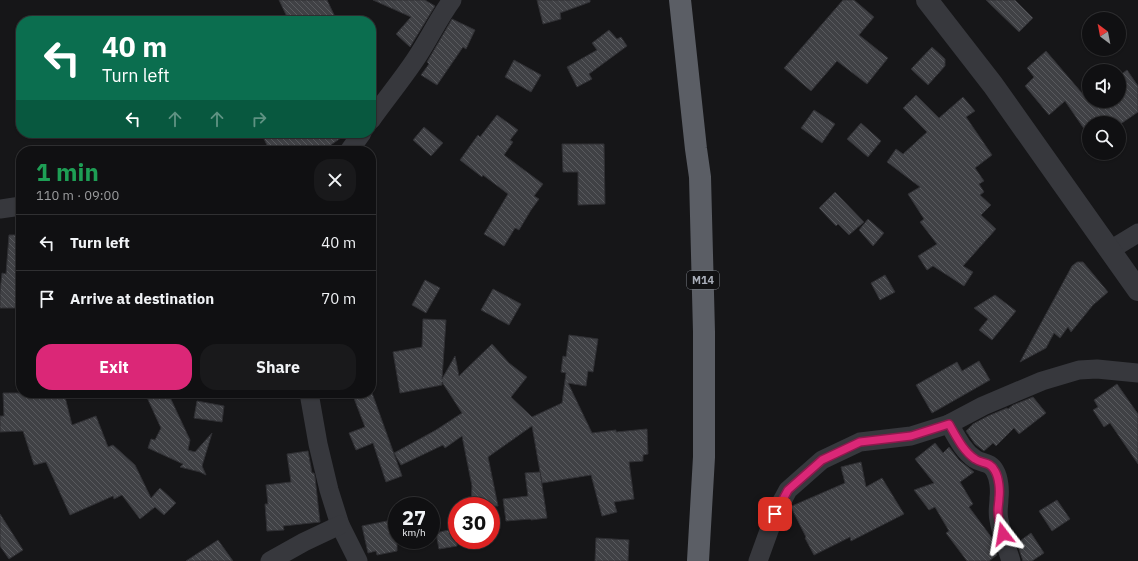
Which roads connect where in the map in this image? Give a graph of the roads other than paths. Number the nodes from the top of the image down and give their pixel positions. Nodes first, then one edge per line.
1 (452, 0) edge
2 (680, 0) edge
3 (927, 0) edge
4 (376, 113) edge
5 (16, 207) edge
6 (0, 209) edge
7 (1138, 233) edge
8 (1110, 250) junction
9 (1138, 290) edge
10 (1138, 373) edge
11 (310, 398) edge
12 (949, 424) junction
13 (340, 525) junction
14 (270, 561) edge
15 (358, 561) edge
16 (698, 561) edge
17 (758, 561) edge
18 (1011, 561) edge

1 - 4 street
2 - 16 highway, M14
3 - 8 street
5 - 6 street
7 - 8 street
8 - 9 street
10 - 12 street
11 - 13 street
12 - 17 street
12 - 18 street
13 - 14 street
13 - 15 street

